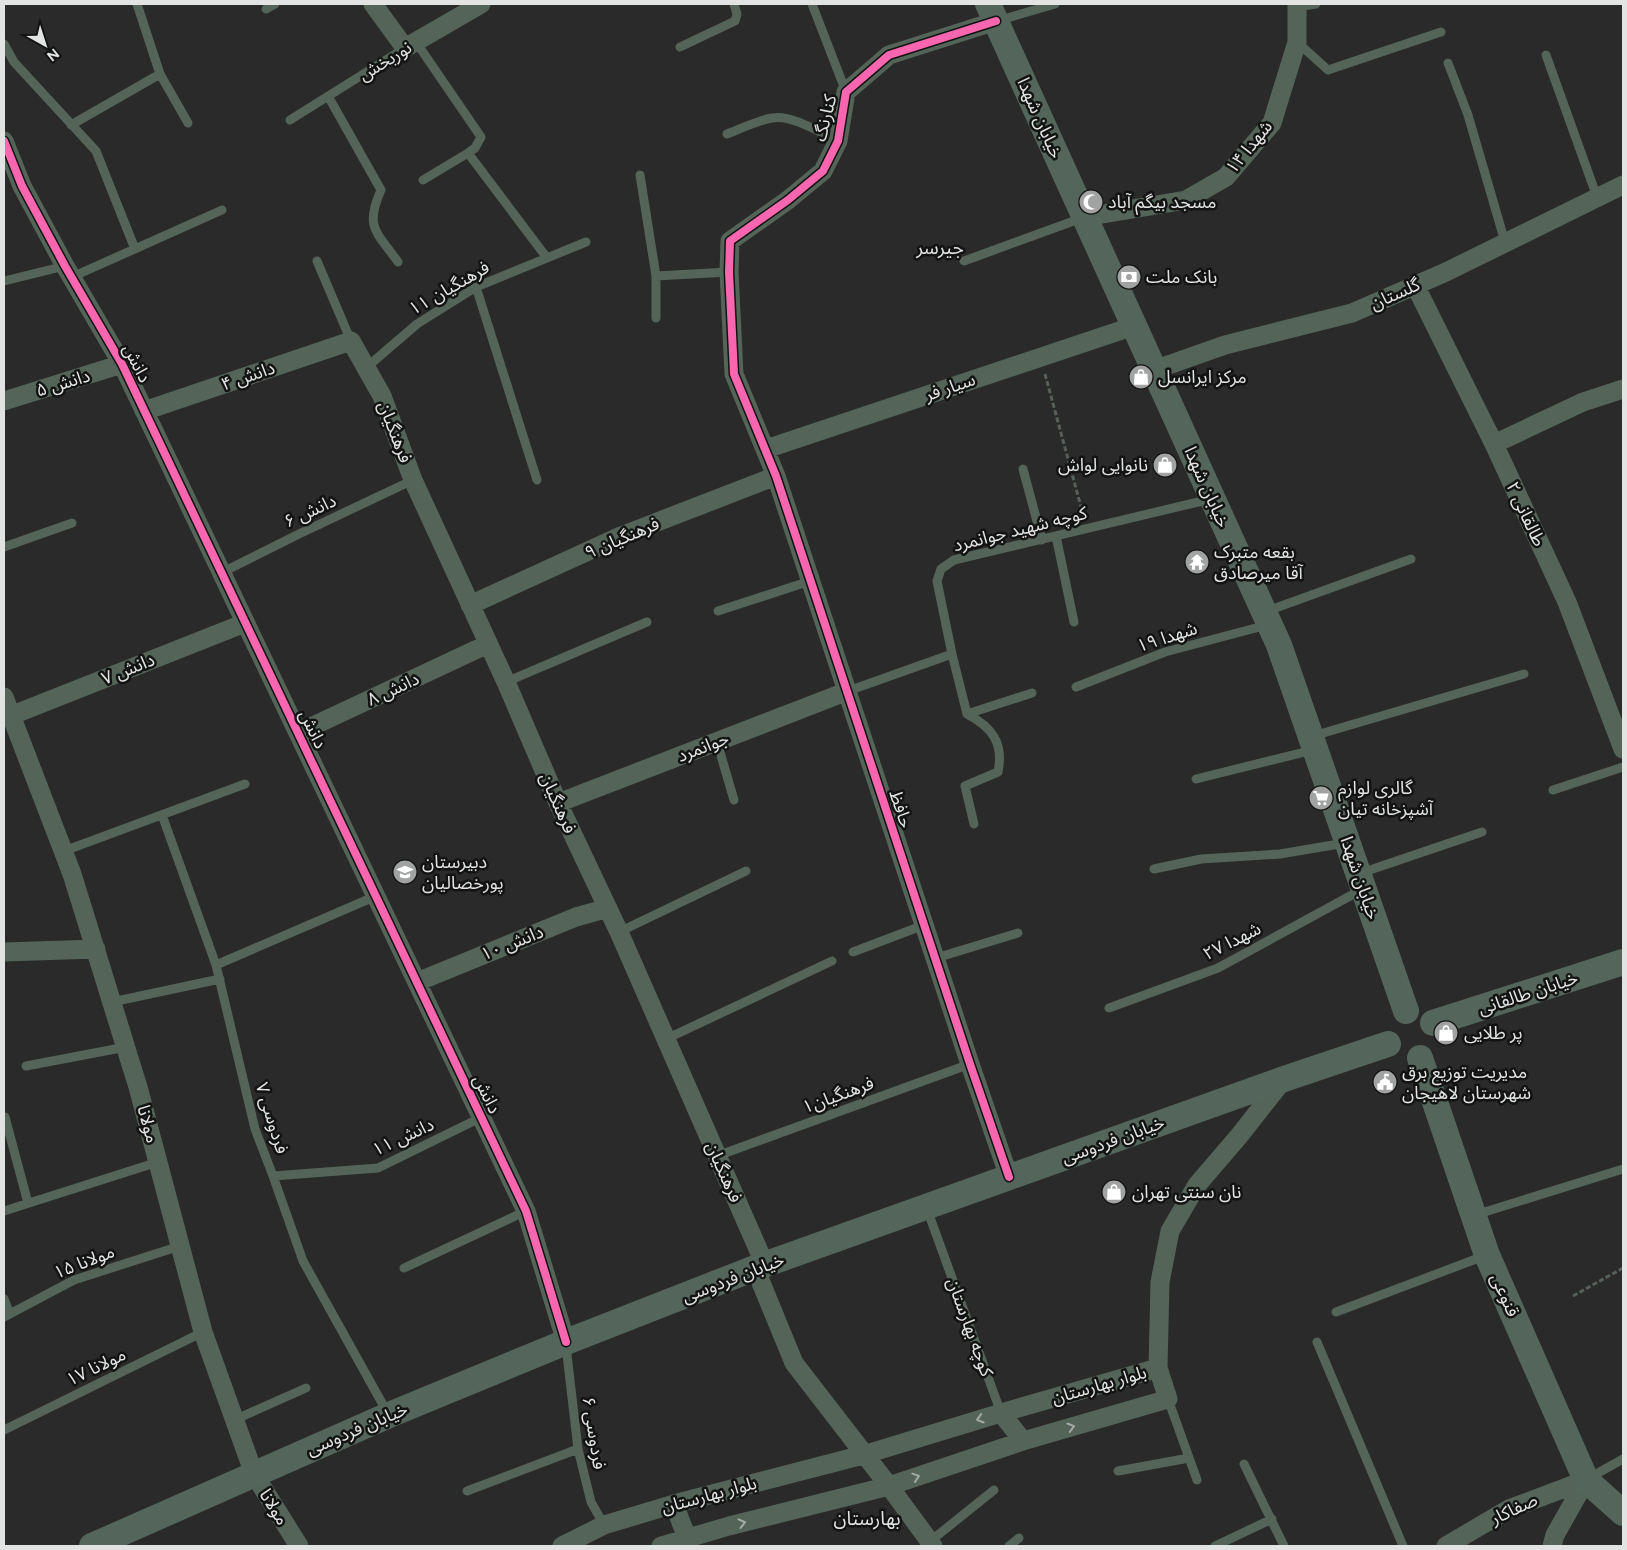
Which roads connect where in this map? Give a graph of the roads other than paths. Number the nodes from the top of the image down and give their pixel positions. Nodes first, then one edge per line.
1 (138, 4) edge
2 (275, 4) edge
3 (373, 4) edge
4 (481, 4) edge
5 (734, 4) edge
6 (812, 4) edge
7 (1055, 4) edge
8 (1316, 4) edge
9 (1297, 6) edge
10 (266, 8) dead end
11 (992, 12) edge
12 (1441, 32) dead end
13 (1297, 42) junction
14 (4, 44) edge
15 (410, 45) junction
16 (680, 47) dead end
17 (1546, 55) dead end
18 (1448, 63) dead end
19 (160, 74) junction
20 (846, 92) junction
21 (328, 96) junction
22 (290, 120) dead end
23 (188, 123) dead end
24 (71, 125) junction
25 (727, 134) dead end
26 (838, 141) junction
27 (4, 142) edge
28 (468, 153) junction
29 (8, 165) edge
30 (640, 175) dead end
31 (423, 180) dead end
32 (1623, 185) edge
33 (1597, 197) junction
34 (222, 210) dead end
35 (1085, 217) junction
36 (586, 242) dead end
37 (1505, 242) junction
38 (135, 249) junction
39 (547, 258) junction
40 (317, 260) dead end
41 (964, 261) dead end
42 (398, 262) dead end
43 (68, 271) junction
44 (729, 272) junction
45 (656, 276) junction
46 (4, 281) edge
47 (1415, 285) junction
48 (476, 287) junction
49 (656, 318) dead end
50 (1134, 326) junction
51 (351, 341) junction
52 (122, 364) junction
53 (367, 367) junction
54 (1154, 370) junction
55 (1623, 389) edge
56 (4, 401) edge
57 (144, 411) junction
58 (1494, 444) junction
59 (766, 449) junction
60 (1023, 469) dead end
61 (776, 476) junction
62 (413, 480) junction
63 (537, 480) dead end
64 (1213, 498) junction
65 (72, 523) dead end
66 (1056, 536) junction
67 (1042, 540) junction
68 (4, 547) edge
69 (1411, 559) dead end
70 (221, 572) junction
71 (810, 581) junction
72 (470, 605) junction
73 (718, 611) dead end
74 (1267, 618) junction
75 (647, 622) dead end
76 (1074, 622) dead end
77 (245, 623) junction
78 (488, 644) junction
79 (952, 654) junction
80 (1524, 674) dead end
81 (506, 682) junction
82 (1076, 687) dead end
83 (848, 691) junction
84 (1032, 693) dead end
85 (4, 697) edge
86 (967, 714) junction
87 (10, 716) junction
88 (298, 733) junction
89 (717, 742) junction
90 (1313, 743) junction
91 (1623, 749) edge
92 (1623, 767) edge
93 (1196, 779) dead end
94 (245, 784) dead end
95 (1553, 790) dead end
96 (734, 800) dead end
97 (558, 803) junction
98 (162, 814) junction
99 (974, 824) dead end
100 (1482, 832) dead end
101 (1347, 842) junction
102 (64, 851) junction
103 (1154, 869) dead end
104 (746, 871) dead end
105 (1361, 881) junction
106 (376, 896) junction
107 (608, 908) junction
108 (924, 925) junction
109 (619, 932) junction
110 (1018, 933) dead end
111 (96, 949) junction
112 (4, 952) edge
113 (853, 952) dead end
114 (936, 958) junction
115 (832, 961) dead end
116 (1623, 962) edge
117 (216, 965) junction
118 (220, 979) junction
119 (417, 982) junction
120 (112, 1002) junction
121 (1109, 1008) dead end
122 (1406, 1011) junction
123 (1432, 1023) junction
124 (666, 1039) junction
125 (1388, 1044) junction
126 (126, 1047) junction
127 (1420, 1058) junction
128 (970, 1064) junction
129 (26, 1066) dead end
130 (1284, 1079) junction
131 (5, 1117) dead end
132 (482, 1117) junction
133 (717, 1156) junction
134 (158, 1162) junction
135 (1623, 1169) edge
136 (273, 1176) junction
137 (1009, 1177) junction
138 (28, 1203) junction
139 (926, 1207) junction
140 (4, 1211) edge
141 (526, 1211) junction
142 (1474, 1215) junction
143 (180, 1246) junction
144 (1487, 1255) junction
145 (760, 1267) junction
146 (404, 1268) dead end
147 (4, 1299) edge
148 (1336, 1312) dead end
149 (7, 1315) edge
150 (203, 1332) junction
151 (566, 1342) junction
152 (1317, 1342) dead end
153 (1158, 1368) junction
154 (306, 1388) dead end
155 (1168, 1399) junction
156 (1001, 1413) junction
157 (389, 1415) junction
158 (234, 1420) junction
159 (4, 1430) edge
160 (1023, 1441) junction
161 (578, 1449) junction
162 (863, 1455) junction
163 (1189, 1458) junction
164 (1623, 1459) edge
165 (1244, 1464) dead end
166 (1118, 1471) dead end
167 (254, 1474) junction
168 (1197, 1480) dead end
169 (1586, 1480) junction
170 (889, 1486) junction
171 (994, 1490) dead end
172 (467, 1491) dead end
173 (674, 1504) junction
174 (1623, 1514) edge
175 (1272, 1520) junction
176 (604, 1525) junction
177 (687, 1538) junction
178 (718, 1538) edge
179 (1019, 1538) dead end
180 (928, 1545) edge
181 (92, 1546) edge
182 (299, 1546) edge
183 (562, 1546) edge
184 (661, 1546) edge
185 (1009, 1546) edge
186 (1214, 1546) edge
187 (1284, 1546) edge
188 (1404, 1546) edge
189 (1446, 1546) edge
190 (1552, 1546) edge

1 - 19 lane
2 - 10 lane
3 - 15 street
4 - 15 street, نوربخش
5 - 16 lane
6 - 20 lane
7 - 11 lane
8 - 9 lane
9 - 13 street, شهدا ۱۴
11 - 20 street, کنارنگ
11 - 35 main road, خیابان شهدا
12 - 13 lane
13 - 35 street, شهدا ۱۴
14 - 24 lane
15 - 21 lane, نوربخش
15 - 28 lane
17 - 33 lane
18 - 37 lane
19 - 23 lane
19 - 24 lane
20 - 26 street, کنارنگ
21 - 22 lane, نوربخش
21 - 42 lane
24 - 38 lane
25 - 26 lane
26 - 44 street, کنارنگ
27 - 29 street, دانش
28 - 31 lane
28 - 39 lane
29 - 43 street, دانش
30 - 45 lane
32 - 33 street, گلستان
33 - 37 street, گلستان
34 - 38 lane
35 - 41 lane
35 - 50 main road, خیابان شهدا
36 - 39 lane, فرهنگیان ۱۱
37 - 47 street, گلستان
38 - 43 lane
39 - 48 lane, فرهنگیان ۱۱
40 - 51 lane
43 - 46 lane
43 - 52 street, دانش
44 - 45 lane
44 - 59 street, حافظ
45 - 49 lane
47 - 54 street, گلستان
47 - 58 street, طالقانی ۲
48 - 53 lane, فرهنگیان ۱۱
48 - 63 lane
50 - 54 main road, خیابان شهدا
50 - 59 street, سیار فر
51 - 53 street, فرهنگیان
51 - 57 street, دانش ۴
52 - 56 street, دانش ۵
52 - 57 street, دانش
53 - 62 street, فرهنگیان
54 - 64 main road, خیابان شهدا
55 - 58 street
57 - 70 street, دانش
58 - 91 street, طالقانی ۲
59 - 61 street, حافظ
60 - 67 lane
61 - 71 street, حافظ
61 - 72 street, فرهنگیان ۹
62 - 70 lane, دانش ۶
62 - 72 street, فرهنگیان
64 - 66 lane, کوچه شهید جوانمرد
64 - 74 main road, خیابان شهدا
65 - 68 lane
66 - 67 lane, کوچه شهید جوانمرد
66 - 76 lane
67 - 79 lane, کوچه شهید جوانمرد
69 - 74 lane, شهدا ۱۹
70 - 77 street, دانش
71 - 73 lane
71 - 83 street, حافظ
72 - 78 street, فرهنگیان
74 - 82 lane, شهدا ۱۹
74 - 90 main road, خیابان شهدا
75 - 81 lane
77 - 87 street, دانش ۷
77 - 88 street, دانش
78 - 81 street, فرهنگیان
78 - 88 street, دانش ۸
79 - 83 lane
79 - 86 lane, کوچه شهید جوانمرد
80 - 90 lane
81 - 97 street, فرهنگیان
83 - 89 street, جوانمرد
83 - 108 street, حافظ
84 - 86 lane
85 - 87 street, مولانا
86 - 99 lane
87 - 102 street, مولانا
88 - 106 street, دانش
89 - 96 lane
89 - 97 street, جوانمرد
90 - 93 lane
90 - 101 main road, خیابان شهدا
92 - 95 lane
94 - 98 lane
97 - 107 street, فرهنگیان
98 - 102 lane
98 - 117 lane, فردوسی ۷
100 - 105 lane, ۲۷ شهدا
101 - 103 lane
101 - 105 main road, خیابان شهدا
102 - 111 street, مولانا
104 - 109 lane
105 - 121 lane, ۲۷ شهدا
105 - 122 main road, خیابان شهدا
106 - 117 lane
106 - 119 street, دانش
107 - 109 street, فرهنگیان
107 - 119 street, دانش ۱۰
108 - 113 lane
108 - 114 street, حافظ
109 - 124 street, فرهنگیان
110 - 114 lane
111 - 112 street
111 - 120 street, مولانا
114 - 128 street, حافظ
115 - 124 lane
116 - 123 main road, خیابان طالقانی
117 - 118 lane, فردوسی ۷
118 - 120 lane
118 - 136 lane, فردوسی ۷
119 - 132 street, دانش
120 - 126 street, مولانا
122 - 123 main road
122 - 125 main road
123 - 127 main road
124 - 133 street, فرهنگیان
125 - 127 main road
125 - 130 main road, خیابان فردوسی
126 - 129 lane
126 - 134 street, مولانا
127 - 142 main road, قنوعی
128 - 133 lane, فرهنگیان۱
128 - 137 street, حافظ
130 - 137 main road, خیابان فردوسی
130 - 153 street
131 - 138 lane
132 - 136 lane, دانش ۱۱
132 - 141 street, دانش
133 - 145 street, فرهنگیان
134 - 138 lane
134 - 143 street, مولانا
135 - 142 lane
136 - 157 lane, فردوسی ۷
137 - 139 main road, خیابان فردوسی
138 - 140 lane
139 - 145 main road, خیابان فردوسی
139 - 156 lane, کوچه بهارستان
141 - 146 lane
141 - 151 street, دانش
142 - 144 main road, قنوعی
143 - 149 lane, مولانا ۱۵
143 - 150 street, مولانا
144 - 148 lane
144 - 169 main road, قنوعی
145 - 151 main road, خیابان فردوسی
145 - 162 street, فرهنگیان
147 - 149 lane
150 - 158 street, مولانا
150 - 159 lane, مولانا ۱۷
151 - 157 main road, خیابان فردوسی
151 - 161 lane, فردوسی ۶
152 - 188 lane
153 - 155 street, بلوار بهارستان
153 - 156 street, بلوار بهارستان
154 - 158 lane
160 -> 155 street, بلوار بهارستان
155 - 163 lane
156 - 160 street, کوچه بهارستان
156 -> 162 street, بلوار بهارستان
157 - 167 main road, خیابان فردوسی
158 - 167 street, مولانا
170 -> 160 street, بلوار بهارستان
161 - 172 lane
161 - 176 lane, فردوسی ۶
162 - 170 street, فرهنگیان
162 - 173 street, بلوار بهارستان
163 - 166 lane
163 - 168 lane
164 - 169 lane
165 - 175 lane
167 - 181 main road, خیابان فردوسی
167 - 182 street, مولانا
169 - 174 main road, قنوعی
169 - 189 street, صفاکار
169 - 190 street
178 -> 170 street, بلوار بهارستان
170 - 180 street
171 - 180 lane
173 - 176 street, بلوار بهارستان
173 - 177 street
175 - 186 lane
175 - 187 lane
176 - 183 street, بلوار بهارستان
177 - 178 street, بلوار بهارستان
177 - 184 street, بلوار بهارستان
179 - 185 lane

